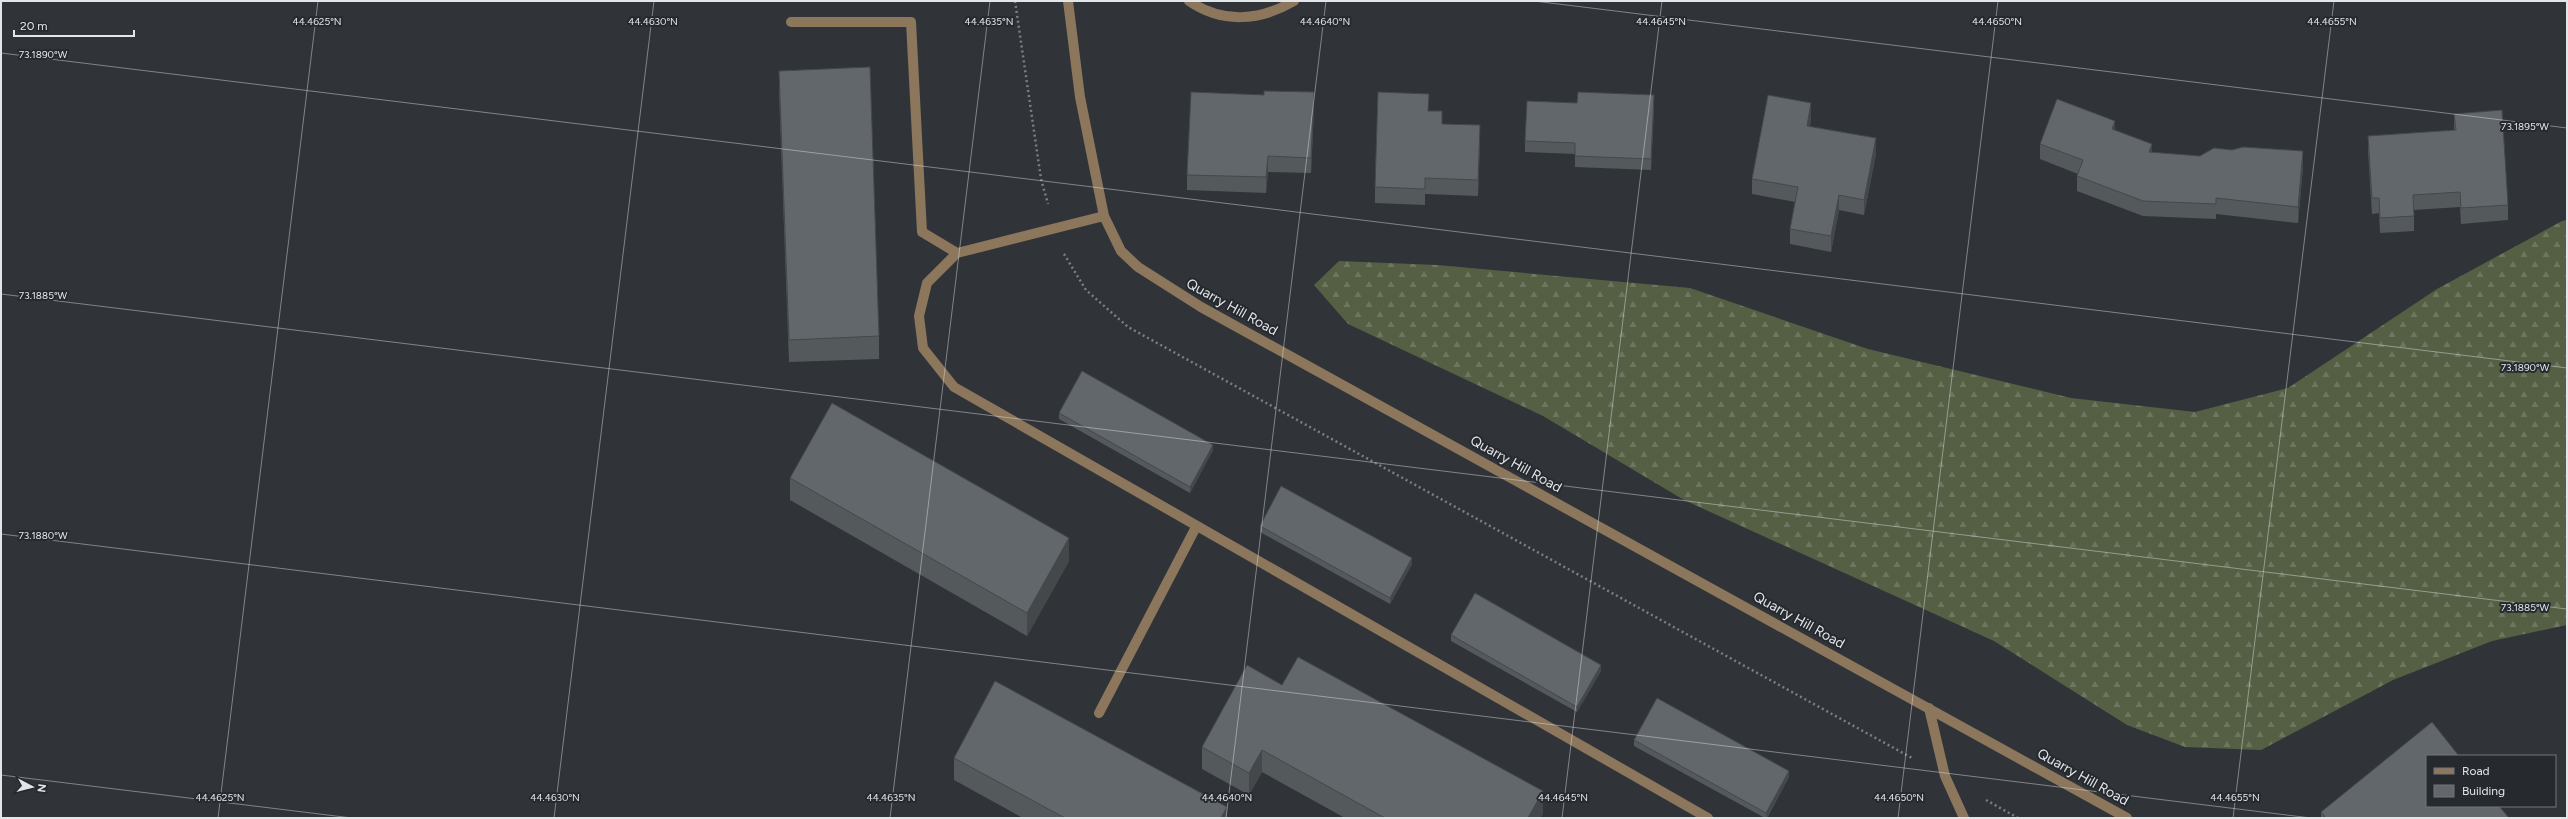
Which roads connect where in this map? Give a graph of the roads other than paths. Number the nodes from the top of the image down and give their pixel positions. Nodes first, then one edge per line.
1 (1068, 1) edge
2 (1189, 1) edge
3 (1294, 1) edge
4 (791, 22) dead end
5 (1104, 216) junction
6 (957, 254) junction
7 (1196, 527) junction
8 (1929, 708) junction
9 (1099, 713) dead end
10 (1708, 818) edge
11 (1964, 818) edge
12 (2127, 818) edge

1 - 5 street, Quarry Hill Road
2 - 3 street
4 - 6 street
5 - 6 street
5 - 8 street, Quarry Hill Road
6 - 7 street
7 - 9 street
7 - 10 street
8 - 11 street
8 - 12 street, Quarry Hill Road

